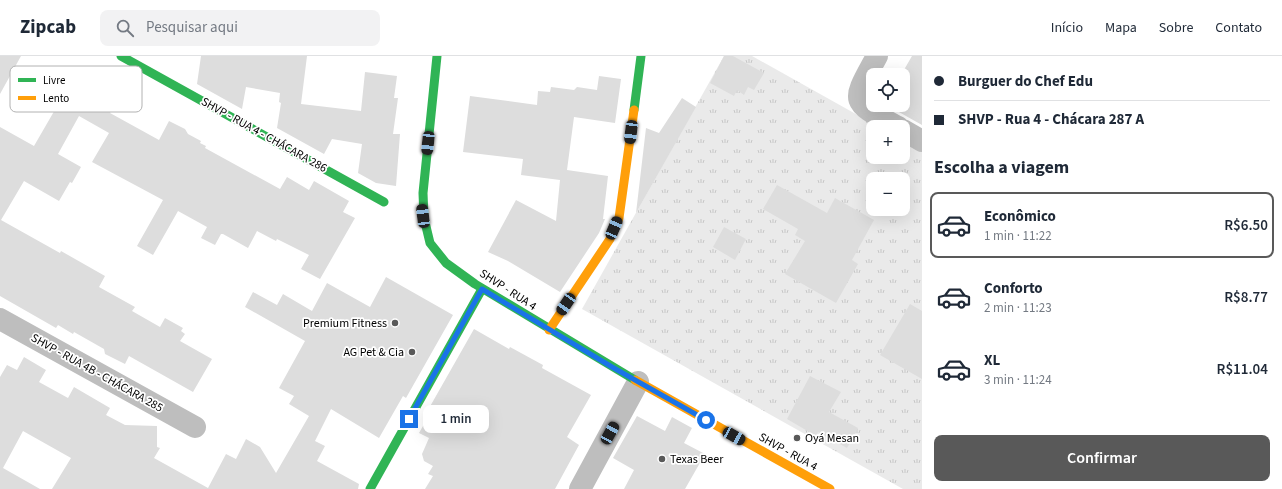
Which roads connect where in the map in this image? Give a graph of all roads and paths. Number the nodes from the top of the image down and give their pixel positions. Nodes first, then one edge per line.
1 (121, 56) edge
2 (438, 56) edge
3 (641, 56) edge
4 (877, 56) edge
5 (144, 62) edge
6 (885, 120) edge
7 (910, 134) edge
8 (922, 141) edge
9 (384, 202) dead end
10 (482, 289) junction
11 (0, 319) edge
12 (549, 330) junction
13 (638, 382) junction
14 (195, 427) dead end
15 (370, 489) edge
16 (580, 489) edge
17 (830, 489) edge

1 - 5 street, SHVP - RUA 4 - CHÁCARA 286
2 - 10 street, SHVP - RUA 4
3 - 12 street
4 - 6 street
5 - 9 street, SHVP - RUA 4 - CHÁCARA 286
7 - 8 street
10 - 12 street, SHVP - RUA 4
10 - 15 street
11 - 14 street, SHVP - RUA 4B - CHÁCARA 285
12 - 13 street, SHVP - RUA 4
13 - 16 street
13 - 17 street, SHVP - RUA 4

